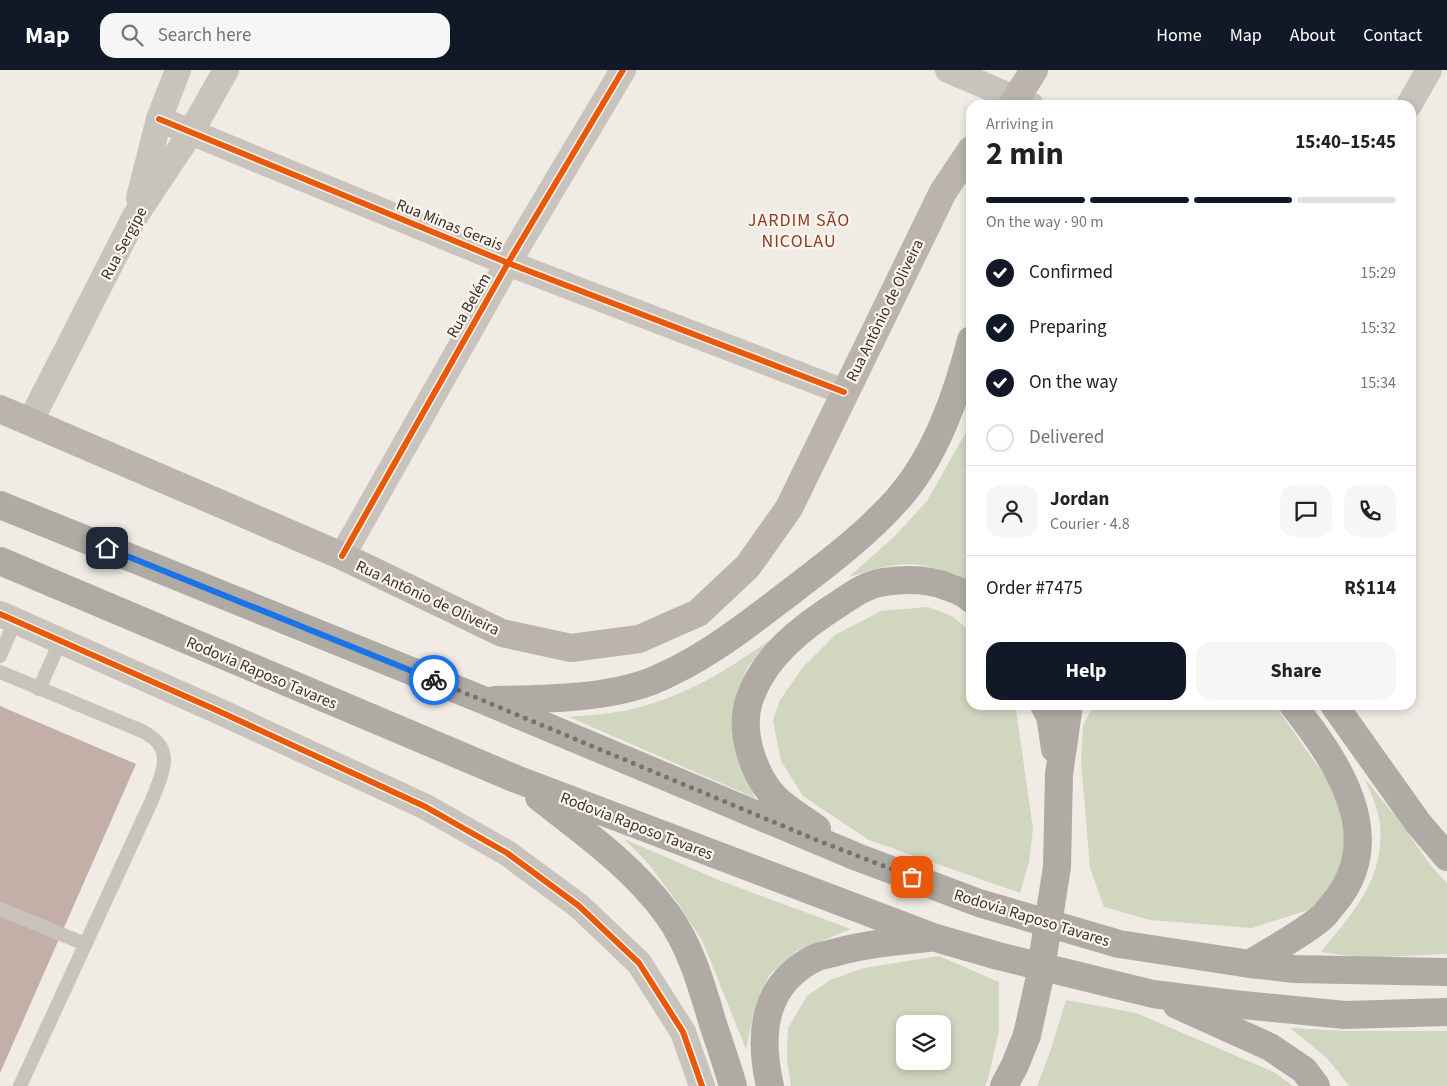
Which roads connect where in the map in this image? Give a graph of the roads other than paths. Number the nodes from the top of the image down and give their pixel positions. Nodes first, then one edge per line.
1 (178, 70) edge
2 (226, 70) edge
3 (622, 70) edge
4 (948, 70) edge
5 (1034, 70) edge
6 (1429, 70) edge
7 (1011, 100) edge
8 (1021, 100) edge
9 (1412, 100) edge
10 (159, 119) junction
11 (191, 132) junction
12 (966, 158) edge
13 (134, 218) junction
14 (508, 263) junction
15 (966, 360) edge
16 (844, 392) junction
17 (0, 410) edge
18 (30, 422) junction
19 (0, 505) edge
20 (342, 556) junction
21 (0, 561) edge
22 (966, 594) edge
23 (8, 617) edge
24 (60, 642) junction
25 (0, 656) edge
26 (0, 672) edge
27 (39, 690) junction
28 (483, 700) junction
29 (1053, 710) edge
30 (1296, 710) edge
31 (1338, 710) edge
32 (516, 779) junction
33 (1447, 856) edge
34 (858, 857) junction
35 (0, 909) edge
36 (936, 938) junction
37 (85, 944) junction
38 (1250, 964) junction
39 (1447, 972) edge
40 (1153, 994) junction
41 (1447, 1012) edge
42 (20, 1086) edge
43 (702, 1086) edge
44 (733, 1086) edge
45 (770, 1086) edge
46 (1004, 1086) edge
47 (1316, 1086) edge

1 - 10 street
2 - 11 street, Rua Sergipe
3 - 14 street, Rua Belém
4 - 7 street
5 - 8 main road
6 - 9 street
10 - 11 street, Rua Minas Gerais
10 - 13 street
11 - 13 street, Rua Sergipe
11 - 14 street, Rua Minas Gerais
12 - 16 main road, Rua Antônio de Oliveira
13 - 18 street, Rua Sergipe
14 - 16 street, Rua Minas Gerais
14 - 20 street, Rua Belém
15 - 28 highway
16 - 20 main road, Rua Antônio de Oliveira
17 - 18 main road, Rua Antônio de Oliveira
18 - 20 main road, Rua Antônio de Oliveira
19 - 28 highway, Rodovia Raposo Tavares
21 - 32 highway, Rodovia Raposo Tavares
22 - 34 highway
23 - 24 street
23 - 25 lane
24 - 27 lane
24 - 43 street
26 - 27 lane
27 - 37 lane
28 - 34 highway, Rodovia Raposo Tavares
29 - 46 highway, bridge
30 - 38 highway
31 - 33 highway
32 - 36 highway, Rodovia Raposo Tavares
32 - 44 highway
34 - 38 highway, Rodovia Raposo Tavares
35 - 37 lane
36 - 40 highway, Rodovia Raposo Tavares
36 - 45 highway
37 - 42 lane
38 - 39 highway, Rodovia Raposo Tavares
40 - 41 highway, Rodovia Raposo Tavares
40 - 47 highway

